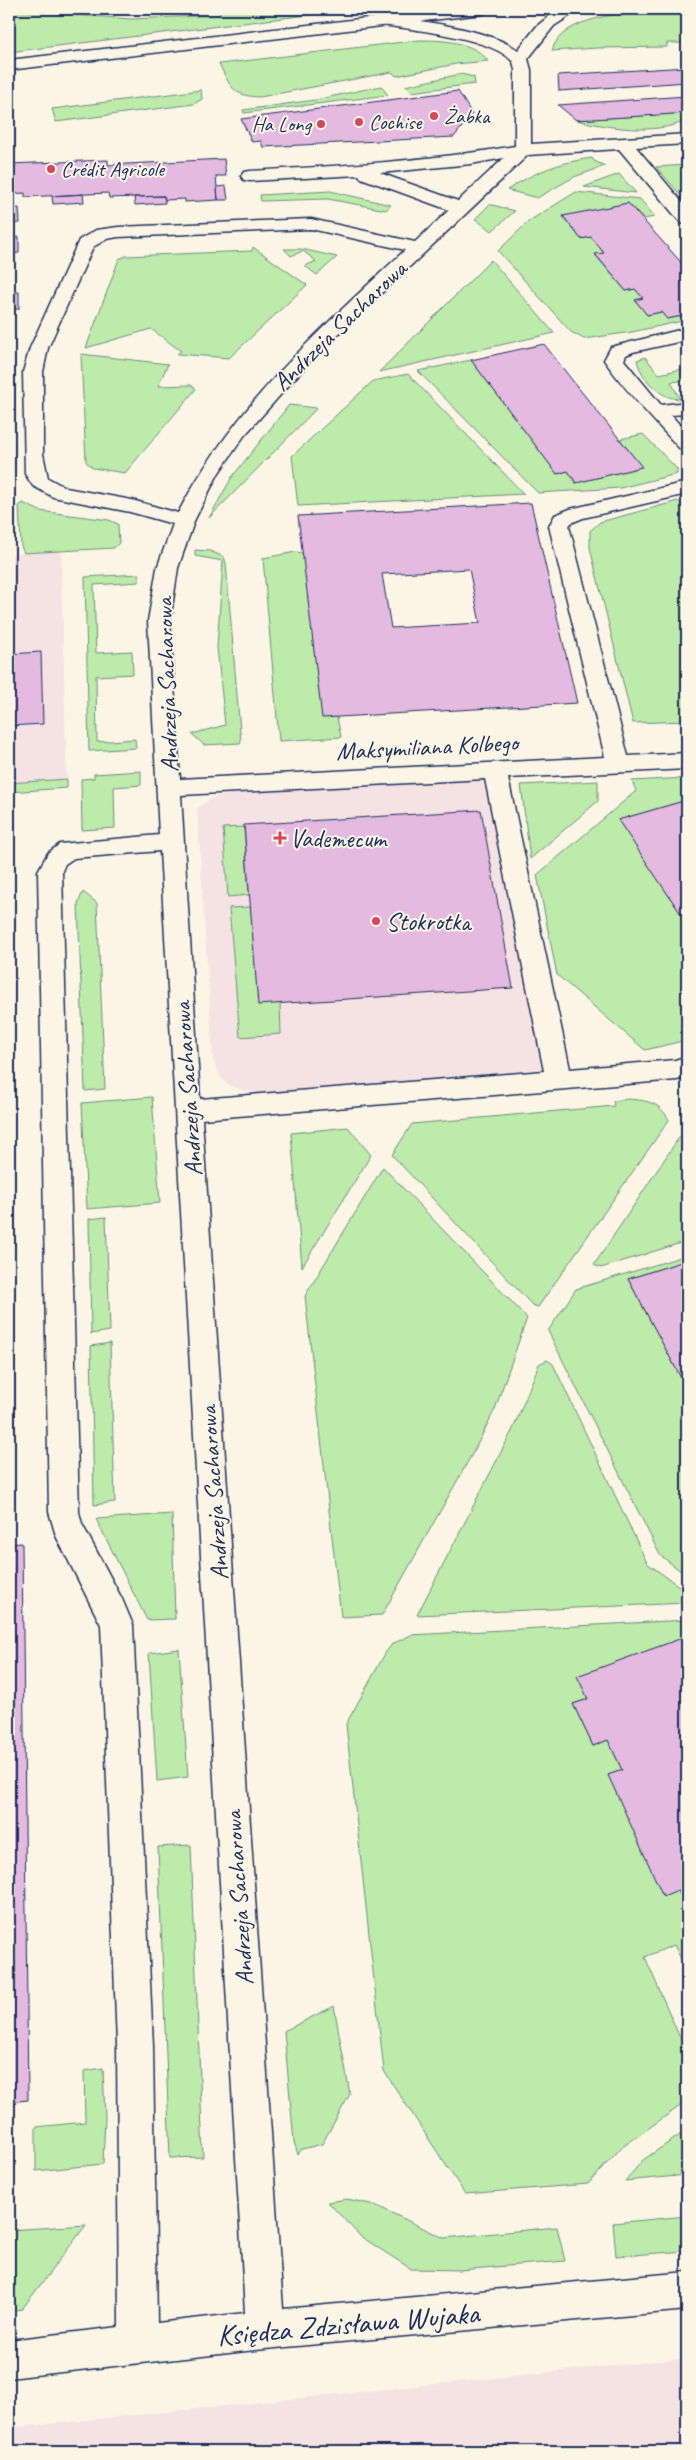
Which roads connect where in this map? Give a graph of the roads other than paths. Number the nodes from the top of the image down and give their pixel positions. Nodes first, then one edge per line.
1 (483, 9) edge
2 (572, 9) edge
3 (381, 20) junction
4 (520, 59) junction
5 (9, 65) edge
6 (687, 139) edge
7 (623, 143) junction
8 (523, 150) junction
9 (358, 170) junction
10 (250, 176) dead end
11 (461, 208) junction
12 (687, 219) edge
13 (418, 248) junction
14 (687, 334) edge
15 (687, 408) edge
16 (655, 411) junction
17 (687, 445) edge
18 (687, 488) edge
19 (185, 521) junction
20 (687, 761) edge
21 (618, 764) junction
22 (495, 770) junction
23 (170, 788) junction
24 (171, 842) junction
25 (684, 1073) edge
26 (559, 1080) junction
27 (189, 1110) junction
28 (687, 2291) edge
29 (265, 2330) junction
30 (138, 2344) junction
31 (9, 2359) edge

1 - 3 street
2 - 4 street
3 - 4 street
3 - 5 street
4 - 8 street
6 - 7 street
7 - 8 street
7 - 12 street
8 - 9 street
8 - 11 street, Andrzeja Sacharowa
9 - 10 street
9 - 11 street
11 - 13 street, Andrzeja Sacharowa
13 - 19 street, Andrzeja Sacharowa
13 - 19 street
14 - 16 street
15 - 16 street
16 - 17 street
18 - 21 street
19 - 23 street, Andrzeja Sacharowa
20 - 21 street, Maksymiliana Kolbego
21 - 22 street, Maksymiliana Kolbego
22 - 23 street, Maksymiliana Kolbego
22 - 26 street
23 - 24 street, Andrzeja Sacharowa
24 - 27 street, Andrzeja Sacharowa
24 - 30 street
25 - 26 street
26 - 27 street
27 - 29 street, Andrzeja Sacharowa
28 - 29 street, Księdza Zdzisława Wujaka
29 - 30 street, Księdza Zdzisława Wujaka
30 - 31 street, Księdza Zdzisława Wujaka

